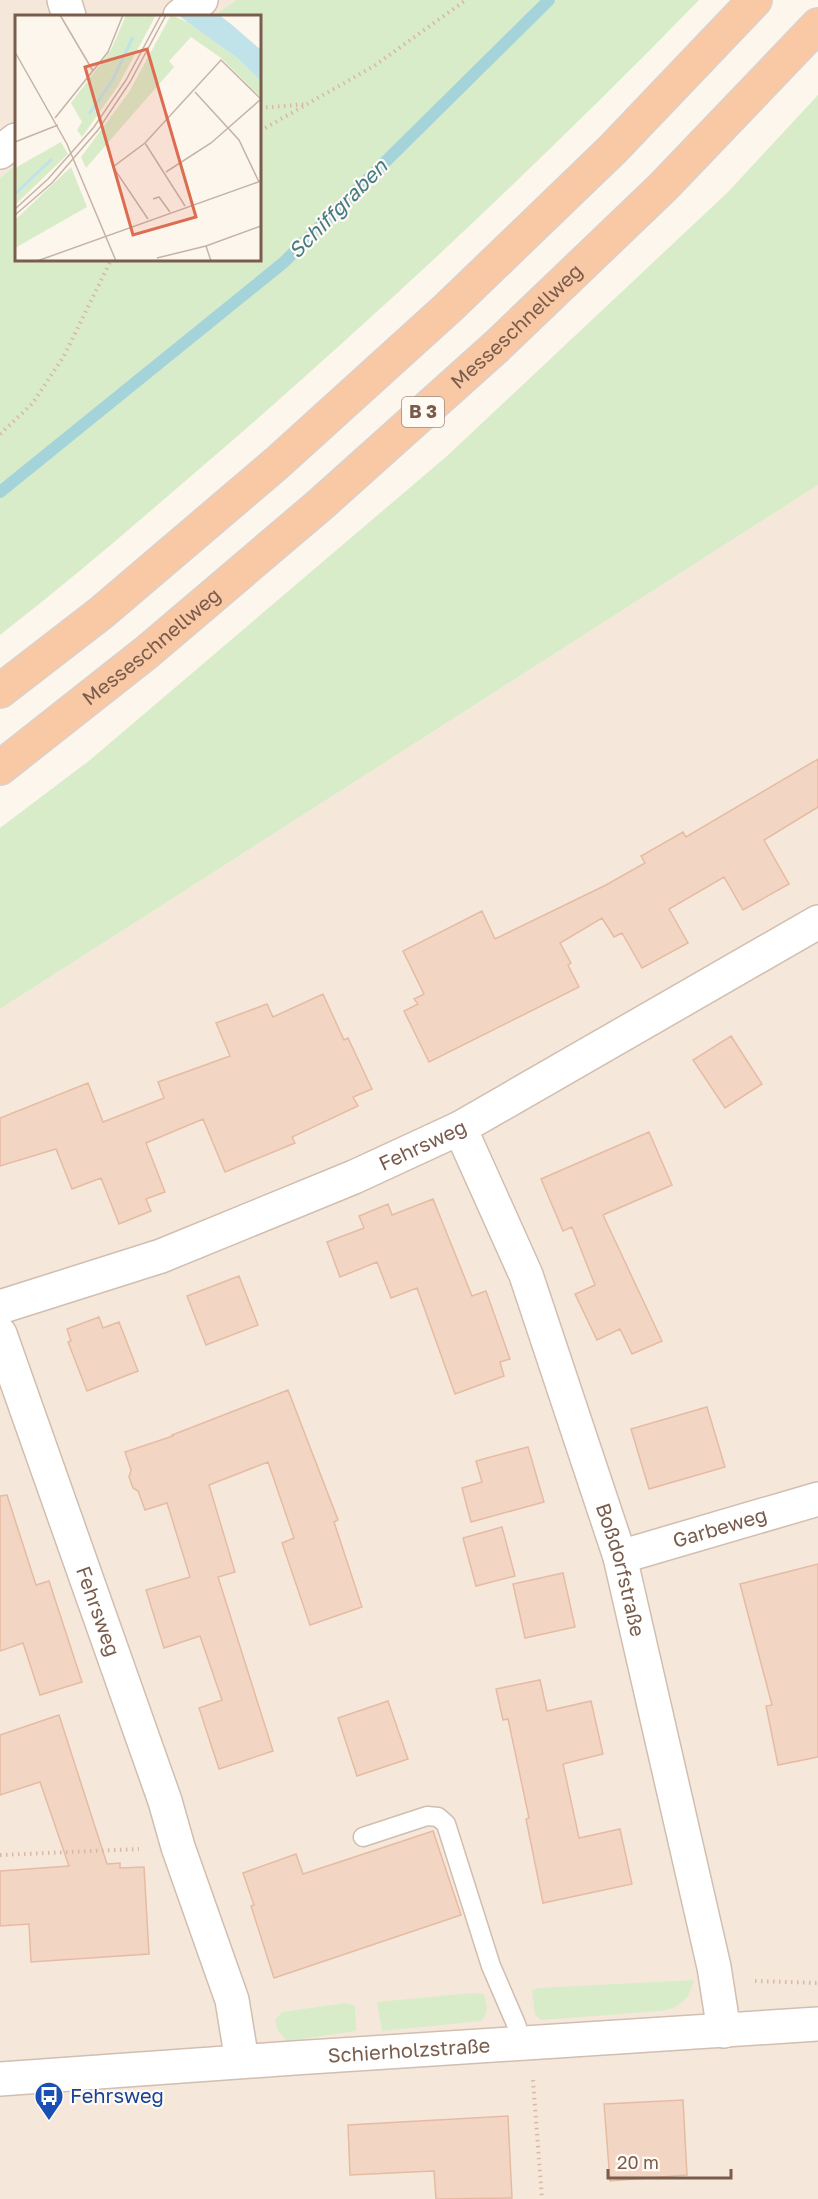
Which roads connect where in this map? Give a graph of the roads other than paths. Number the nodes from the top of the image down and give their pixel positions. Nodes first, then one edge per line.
1 (64, 0) edge
2 (201, 0) edge
3 (755, 0) edge
4 (69, 15) edge
5 (181, 15) edge
6 (818, 25) edge
7 (15, 141) edge
8 (0, 152) edge
9 (0, 691) edge
10 (0, 768) edge
11 (818, 922) edge
12 (460, 1128) junction
13 (1, 1309) edge
14 (818, 1499) edge
15 (620, 1557) junction
16 (363, 1837) dead end
17 (818, 2024) edge
18 (724, 2031) junction
19 (522, 2042) junction
20 (242, 2061) junction
21 (0, 2079) edge

1 - 4 street
2 - 5 street
3 - 9 highway
6 - 10 highway, Messeschnellweg / B 3
7 - 8 street
11 - 12 street, Fehrsweg
12 - 13 street, Fehrsweg
12 - 15 street, Boßdorfstraße
13 - 20 street, Fehrsweg
14 - 15 street, Garbeweg
15 - 18 street, Boßdorfstraße
16 - 19 lane
17 - 18 street, Schierholzstraße
18 - 19 street, Schierholzstraße
19 - 20 street, Schierholzstraße
20 - 21 street, Schierholzstraße

